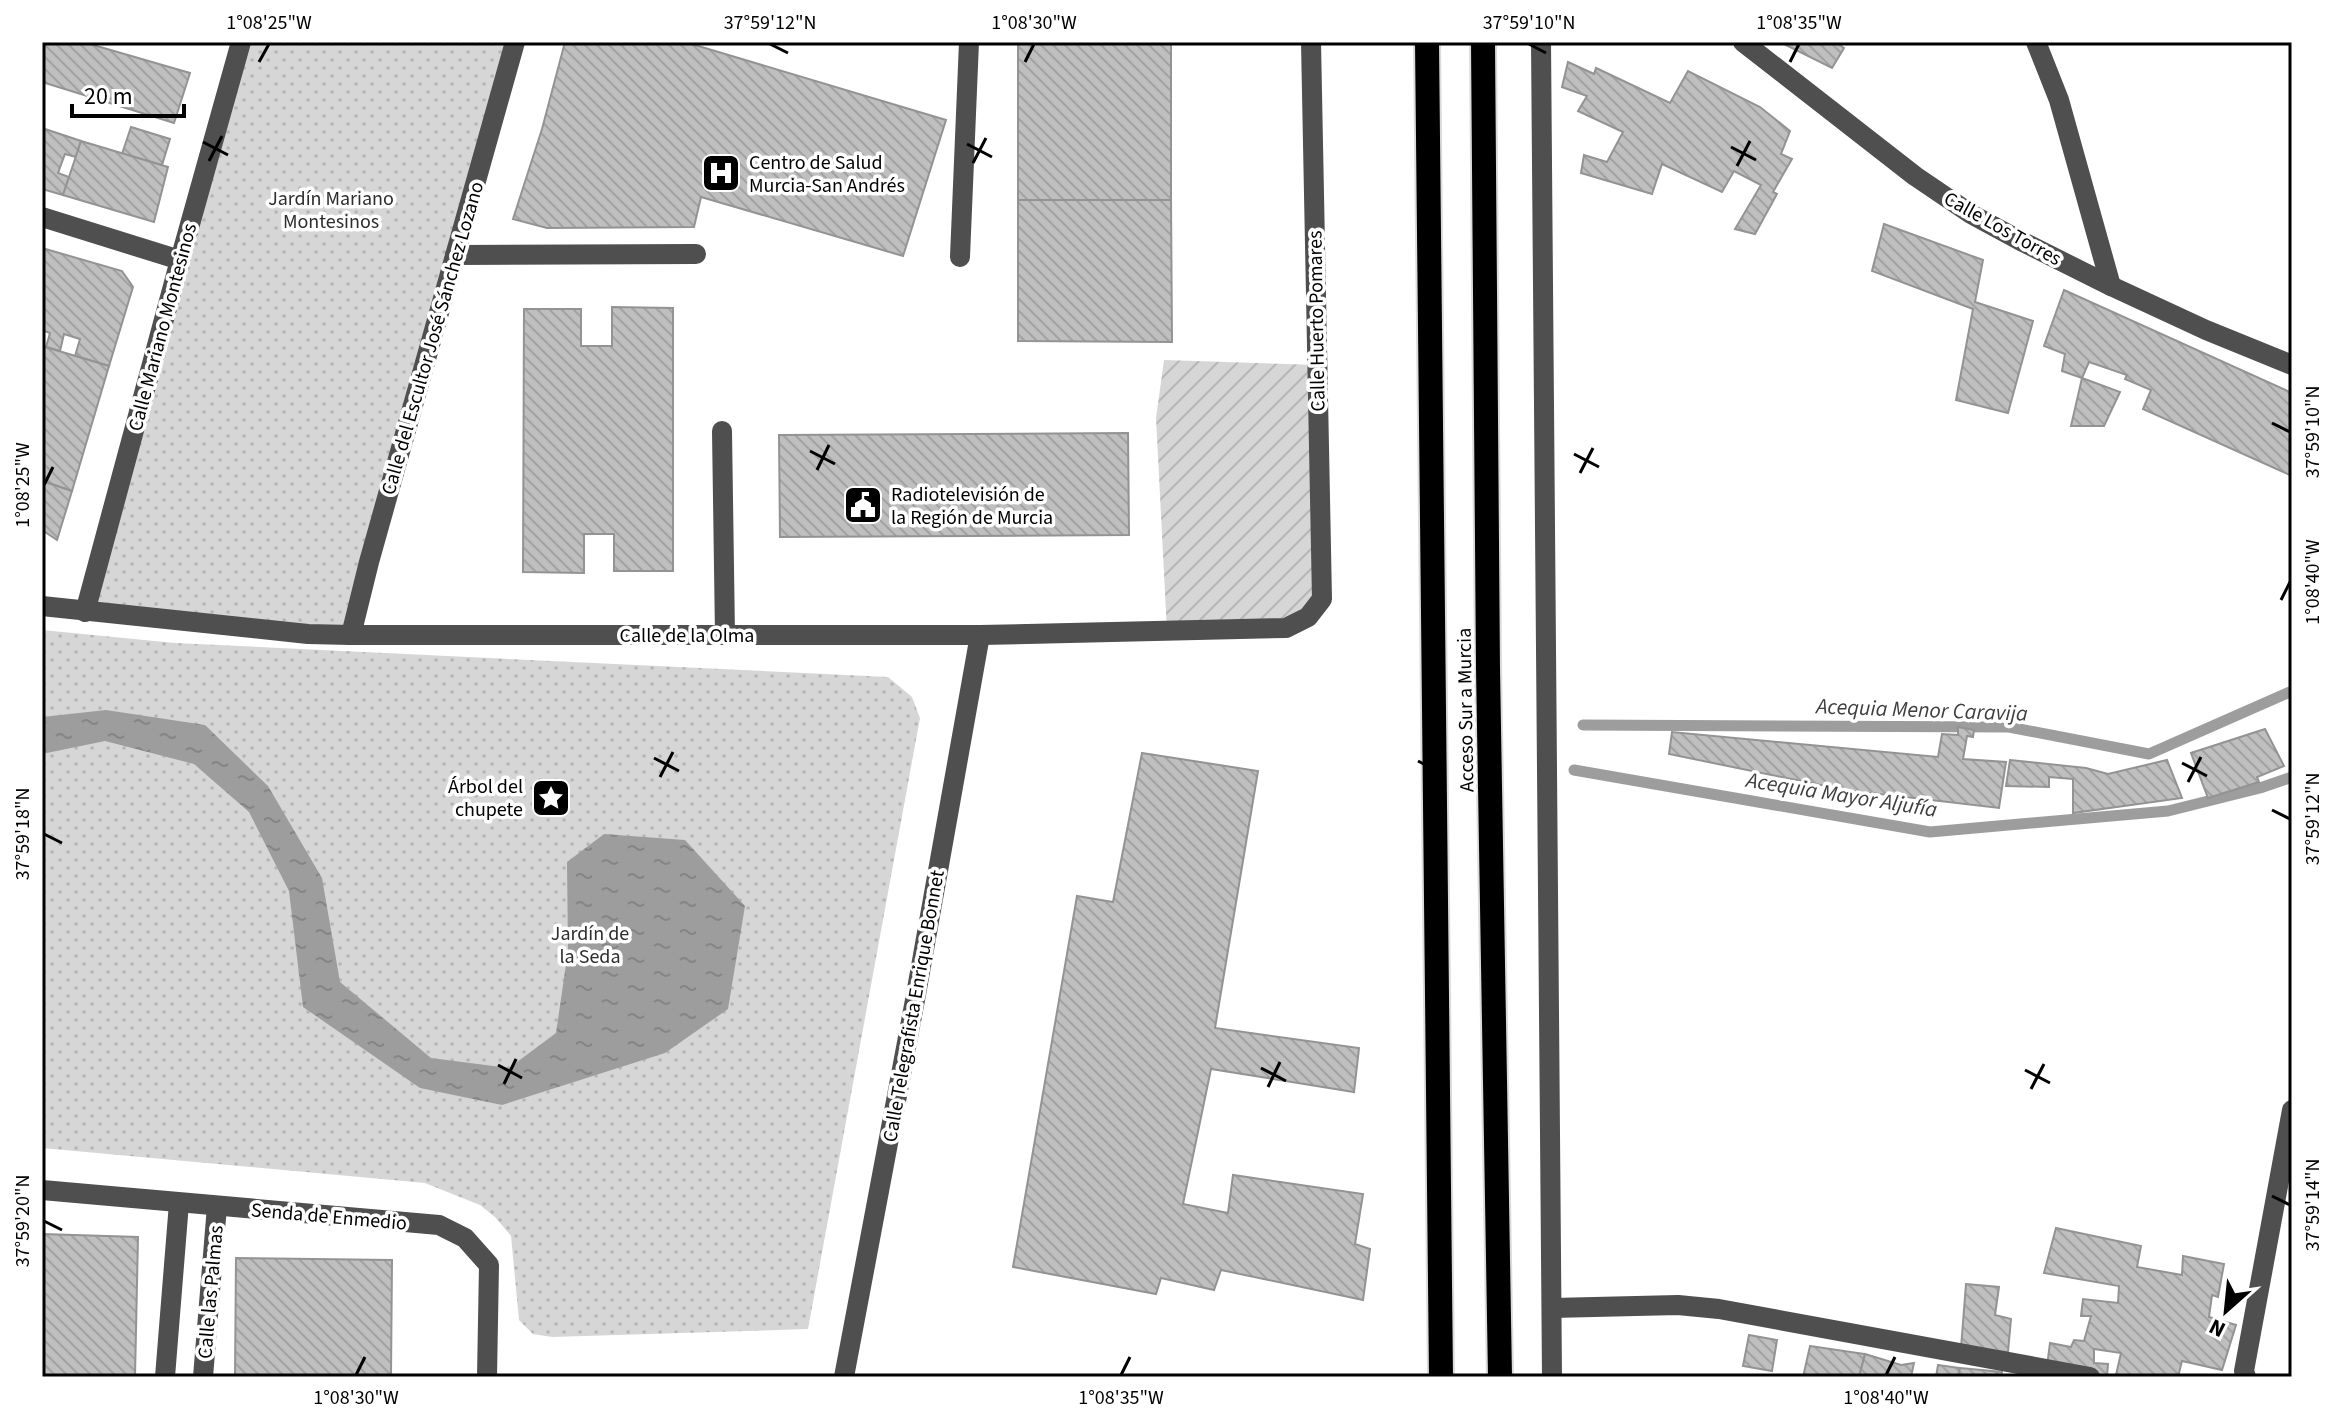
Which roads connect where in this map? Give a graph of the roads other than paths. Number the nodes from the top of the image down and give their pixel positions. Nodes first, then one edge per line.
1 (240, 42) edge
2 (515, 42) edge
3 (969, 42) edge
4 (1311, 42) edge
5 (1427, 42) edge
6 (1483, 42) edge
7 (1541, 42) edge
8 (1743, 42) edge
9 (2036, 42) edge
10 (42, 217) edge
11 (696, 254) dead end
12 (455, 255) junction
13 (960, 257) dead end
14 (180, 260) junction
15 (2111, 286) junction
16 (2291, 363) edge
17 (722, 431) dead end
18 (1322, 599) joint
19 (42, 606) edge
20 (85, 612) junction
21 (351, 635) junction
22 (725, 635) junction
23 (980, 635) junction
24 (2292, 1110) edge
25 (42, 1190) edge
26 (179, 1203) junction
27 (217, 1206) junction
28 (1552, 1308) junction
29 (2242, 1375) edge
30 (165, 1377) edge
31 (203, 1377) edge
32 (487, 1377) edge
33 (844, 1377) edge
34 (1441, 1377) edge
35 (1500, 1377) edge
36 (1552, 1377) edge
37 (2090, 1377) edge

1 - 14 street, Calle Mariano Montesinos
2 - 12 street, Calle del Escultor José Sánchez Lozano
3 - 13 street
4 - 18 street, Calle Huerto Pomares
5 - 34 highway, Acceso Sur a Murcia
6 - 35 highway, Acceso Sur a Murcia
7 - 28 street
8 - 15 street, Calle Los Torres
9 - 15 street
10 - 14 street
11 - 12 street
12 - 21 street, Calle del Escultor José Sánchez Lozano
14 - 20 street, Calle Mariano Montesinos
15 - 16 street, Calle Los Torres
17 - 22 street
18 - 23 street, Calle de la Olma
19 - 20 street, Calle de la Olma
20 - 21 street, Calle de la Olma
21 - 22 street, Calle de la Olma
22 - 23 street, Calle de la Olma
23 - 33 street, Calle Telegrafista Enrique Bonnet
24 - 29 street
25 - 26 street, Senda de Enmedio
26 - 27 street, Senda de Enmedio
26 - 30 street
27 - 31 street, Calle las Palmas
27 - 32 street, Senda de Enmedio
28 - 36 street
28 - 37 street

